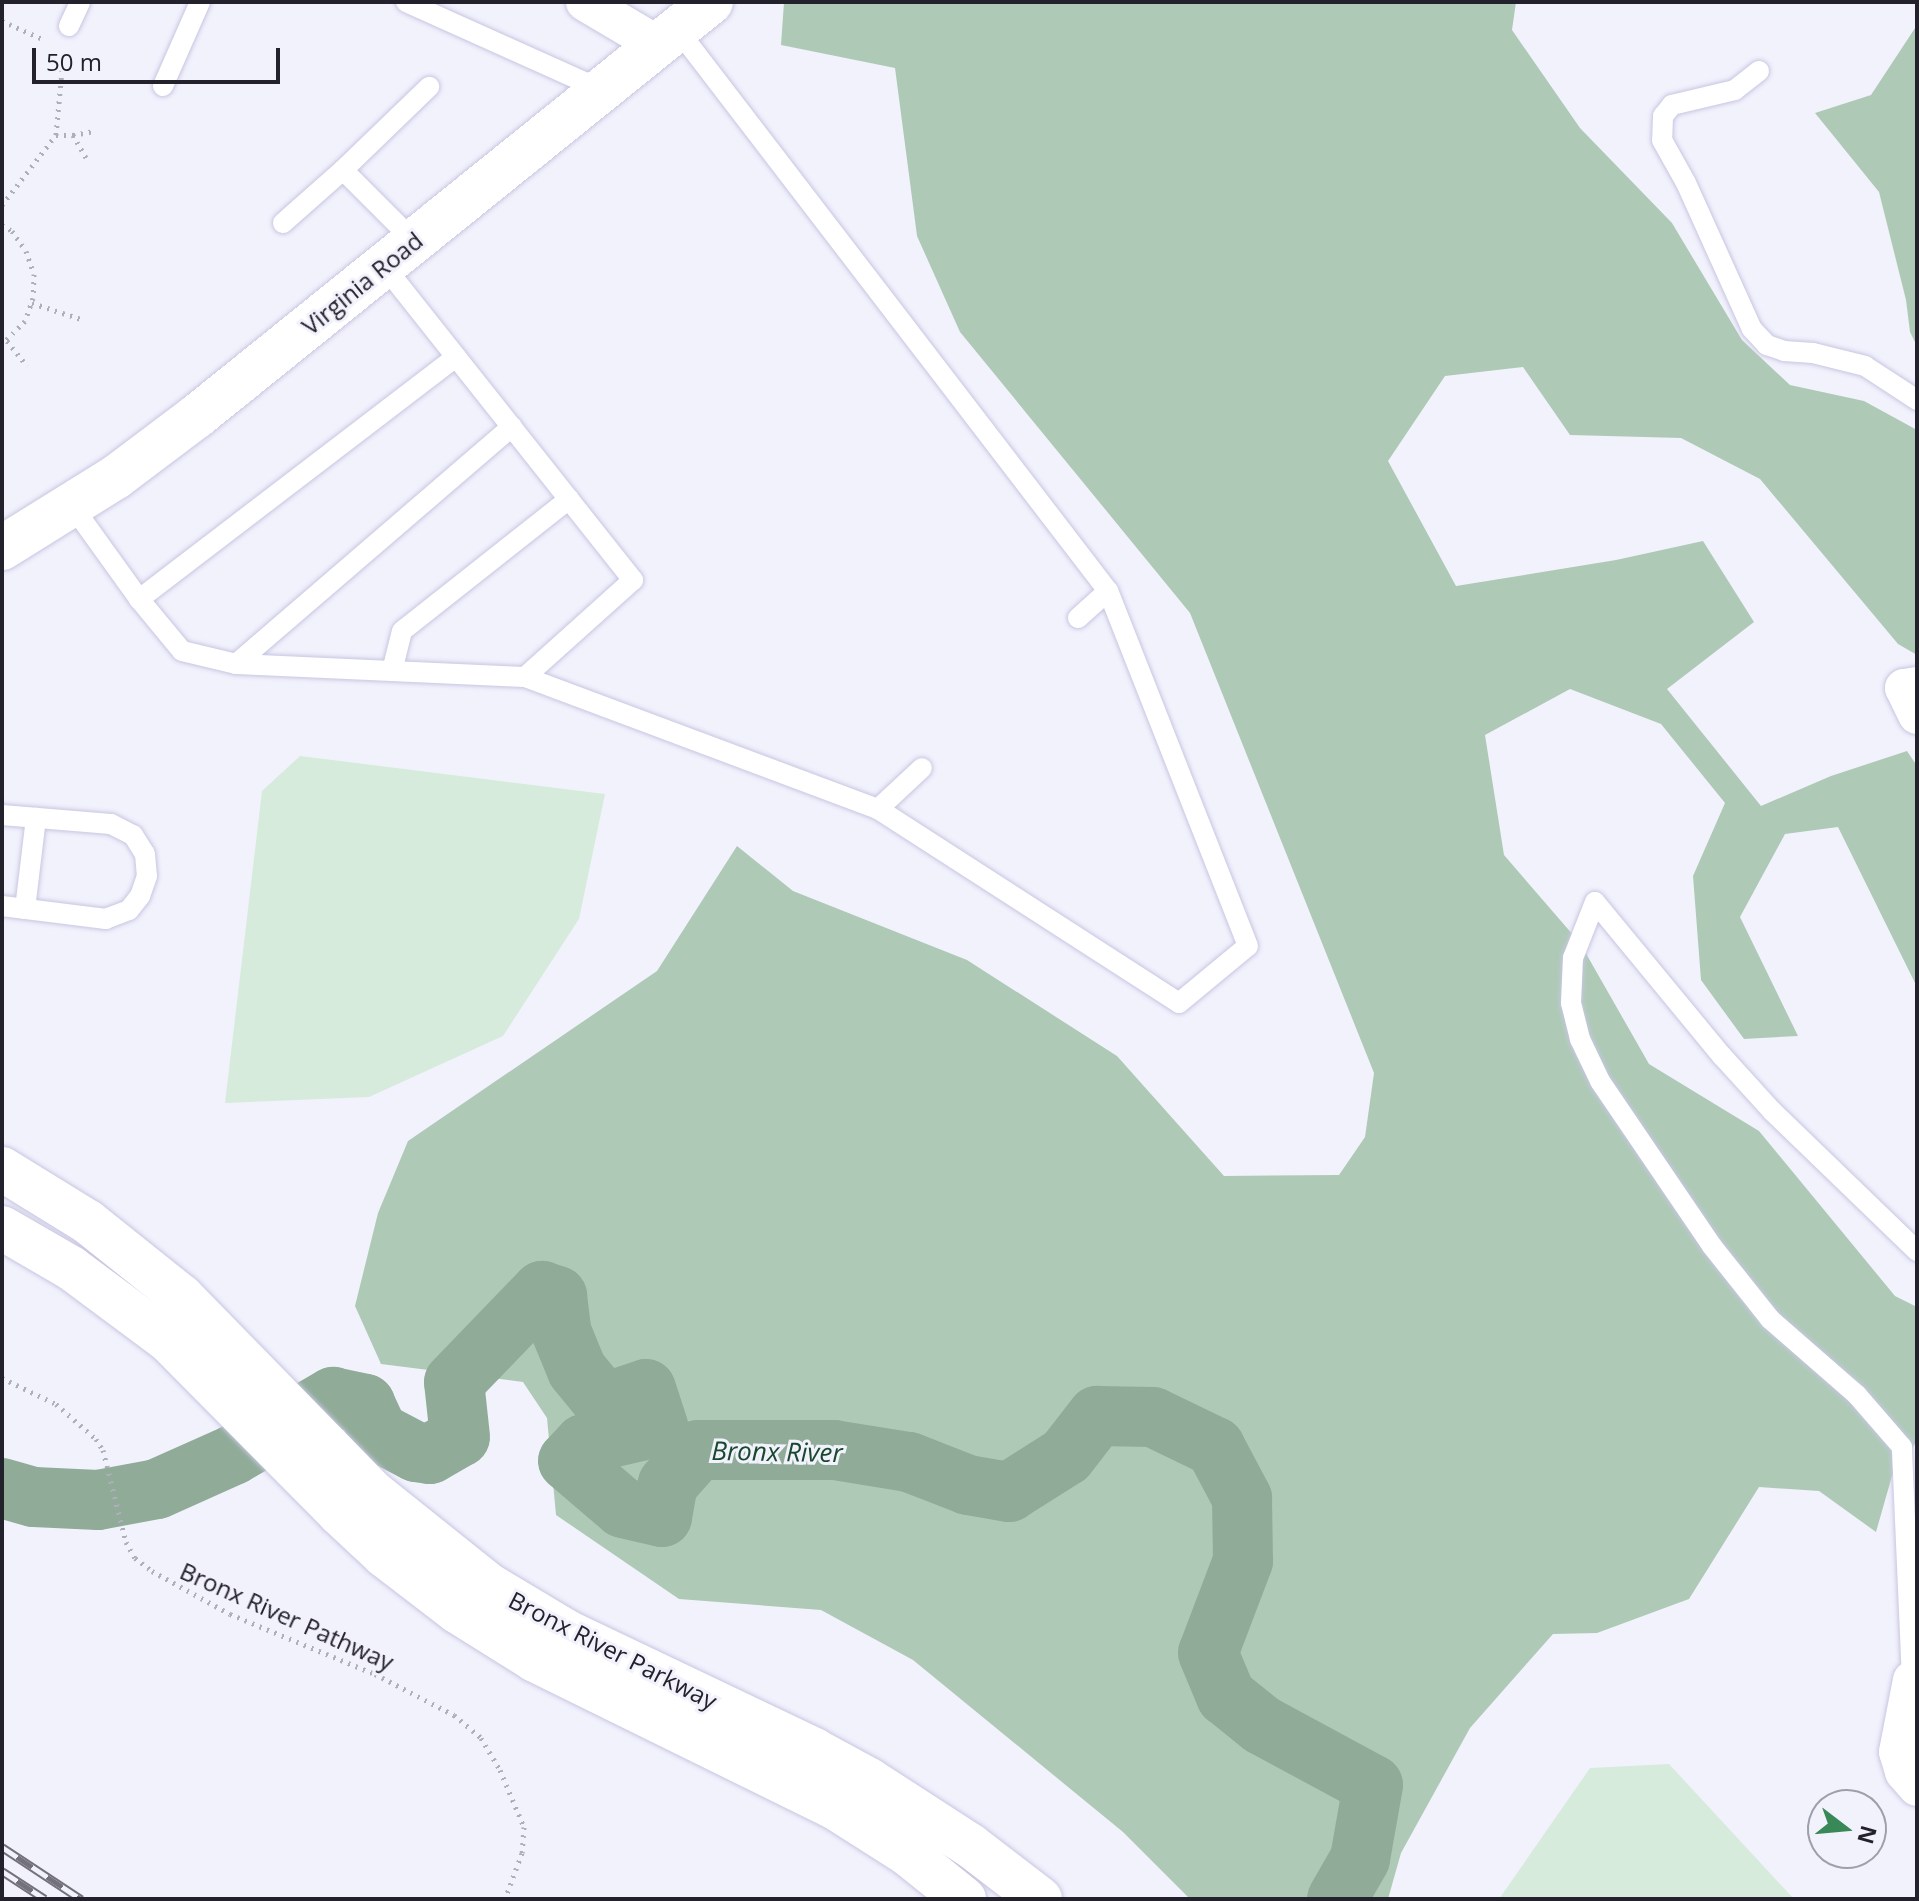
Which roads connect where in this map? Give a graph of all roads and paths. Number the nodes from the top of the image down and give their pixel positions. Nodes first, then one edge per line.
1 (80, 2) edge
2 (200, 2) edge
3 (406, 2) edge
4 (585, 2) edge
5 (711, 2) edge
6 (2, 21) edge
7 (69, 26) dead end
8 (668, 37) junction
9 (1759, 71) dead end
10 (163, 86) dead end
11 (429, 87) dead end
12 (602, 90) junction
13 (93, 131) dead end
14 (56, 135) junction
15 (73, 135) junction
16 (87, 159) dead end
17 (343, 170) junction
18 (2, 205) edge
19 (283, 223) dead end
20 (2, 225) edge
21 (399, 254) junction
22 (32, 303) junction
23 (81, 319) dead end
24 (5, 342) edge
25 (456, 357) junction
26 (27, 366) dead end
27 (1917, 400) edge
28 (512, 427) junction
29 (569, 499) junction
30 (73, 507) junction
31 (2, 548) edge
32 (1108, 591) junction
33 (139, 599) junction
34 (1078, 618) dead end
35 (236, 664) junction
36 (392, 671) junction
37 (525, 677) junction
38 (922, 768) dead end
39 (878, 809) junction
40 (2, 815) edge
41 (36, 818) junction
42 (2, 906) edge
43 (25, 909) junction
44 (2, 1169) edge
45 (2, 1228) edge
46 (1917, 1251) edge
47 (2, 1378) edge
48 (238, 1380) junction
49 (317, 1464) junction
50 (1912, 1680) joint
51 (1917, 1787) edge
52 (505, 1899) edge
53 (964, 1899) edge
54 (1040, 1899) edge

1 - 7 lane
2 - 10 lane
3 - 12 lane
4 - 8 street
5 - 8 main road, Virginia Road
6 - 14 path
8 - 12 main road, Virginia Road
8 - 32 lane
9 - 27 lane
11 - 17 lane
12 - 21 main road, Virginia Road
13 - 15 path
14 - 15 path
14 - 18 path
15 - 16 path
17 - 19 lane
17 - 21 lane
20 - 22 path
21 - 25 lane
21 - 30 main road, Virginia Road
22 - 23 path
22 - 24 path
24 - 26 path
25 - 28 lane
25 - 33 lane
28 - 29 lane
28 - 35 lane
29 - 36 lane
29 - 37 lane
30 - 31 main road, Virginia Road
30 - 33 lane
32 - 34 lane
32 - 39 lane
33 - 35 lane
35 - 36 lane
36 - 37 lane
37 - 39 lane
38 - 39 lane
40 - 41 lane
41 - 43 lane
41 - 43 lane
42 - 43 lane
44 - 48 main road, Bronx River Parkway
45 - 48 main road, Bronx River Parkway
46 - 50 lane
47 - 52 path, Bronx River Pathway
48 - 49 main road, Bronx River Parkway
49 - 53 main road, Bronx River Parkway
49 - 54 main road, Bronx River Parkway
50 - 51 street

